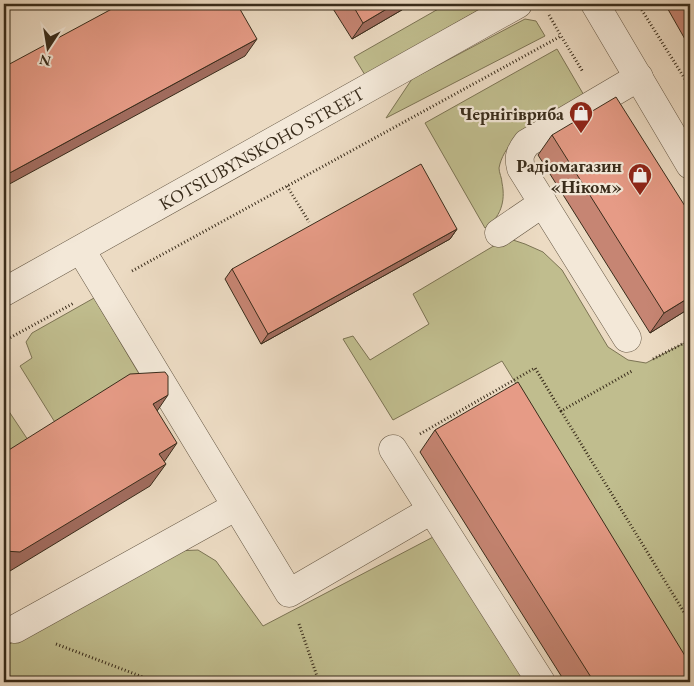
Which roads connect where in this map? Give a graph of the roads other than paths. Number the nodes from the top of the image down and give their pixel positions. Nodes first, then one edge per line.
1 (518, 4) edge
2 (595, 4) edge
3 (639, 77) junction
4 (690, 165) edge
5 (543, 203) junction
6 (499, 232) dead end
7 (81, 250) junction
8 (4, 292) edge
9 (627, 338) dead end
10 (393, 449) road end
11 (235, 507) junction
12 (430, 511) junction
13 (15, 629) road end
14 (541, 682) edge

1 - 7 street, KOTSIUBYNSKOHO STREET
2 - 3 street
3 - 4 street
3 - 5 street
5 - 6 street
5 - 9 street
7 - 8 street, KOTSIUBYNSKOHO STREET
7 - 11 street
10 - 12 street
11 - 12 street
11 - 13 street
12 - 14 street

